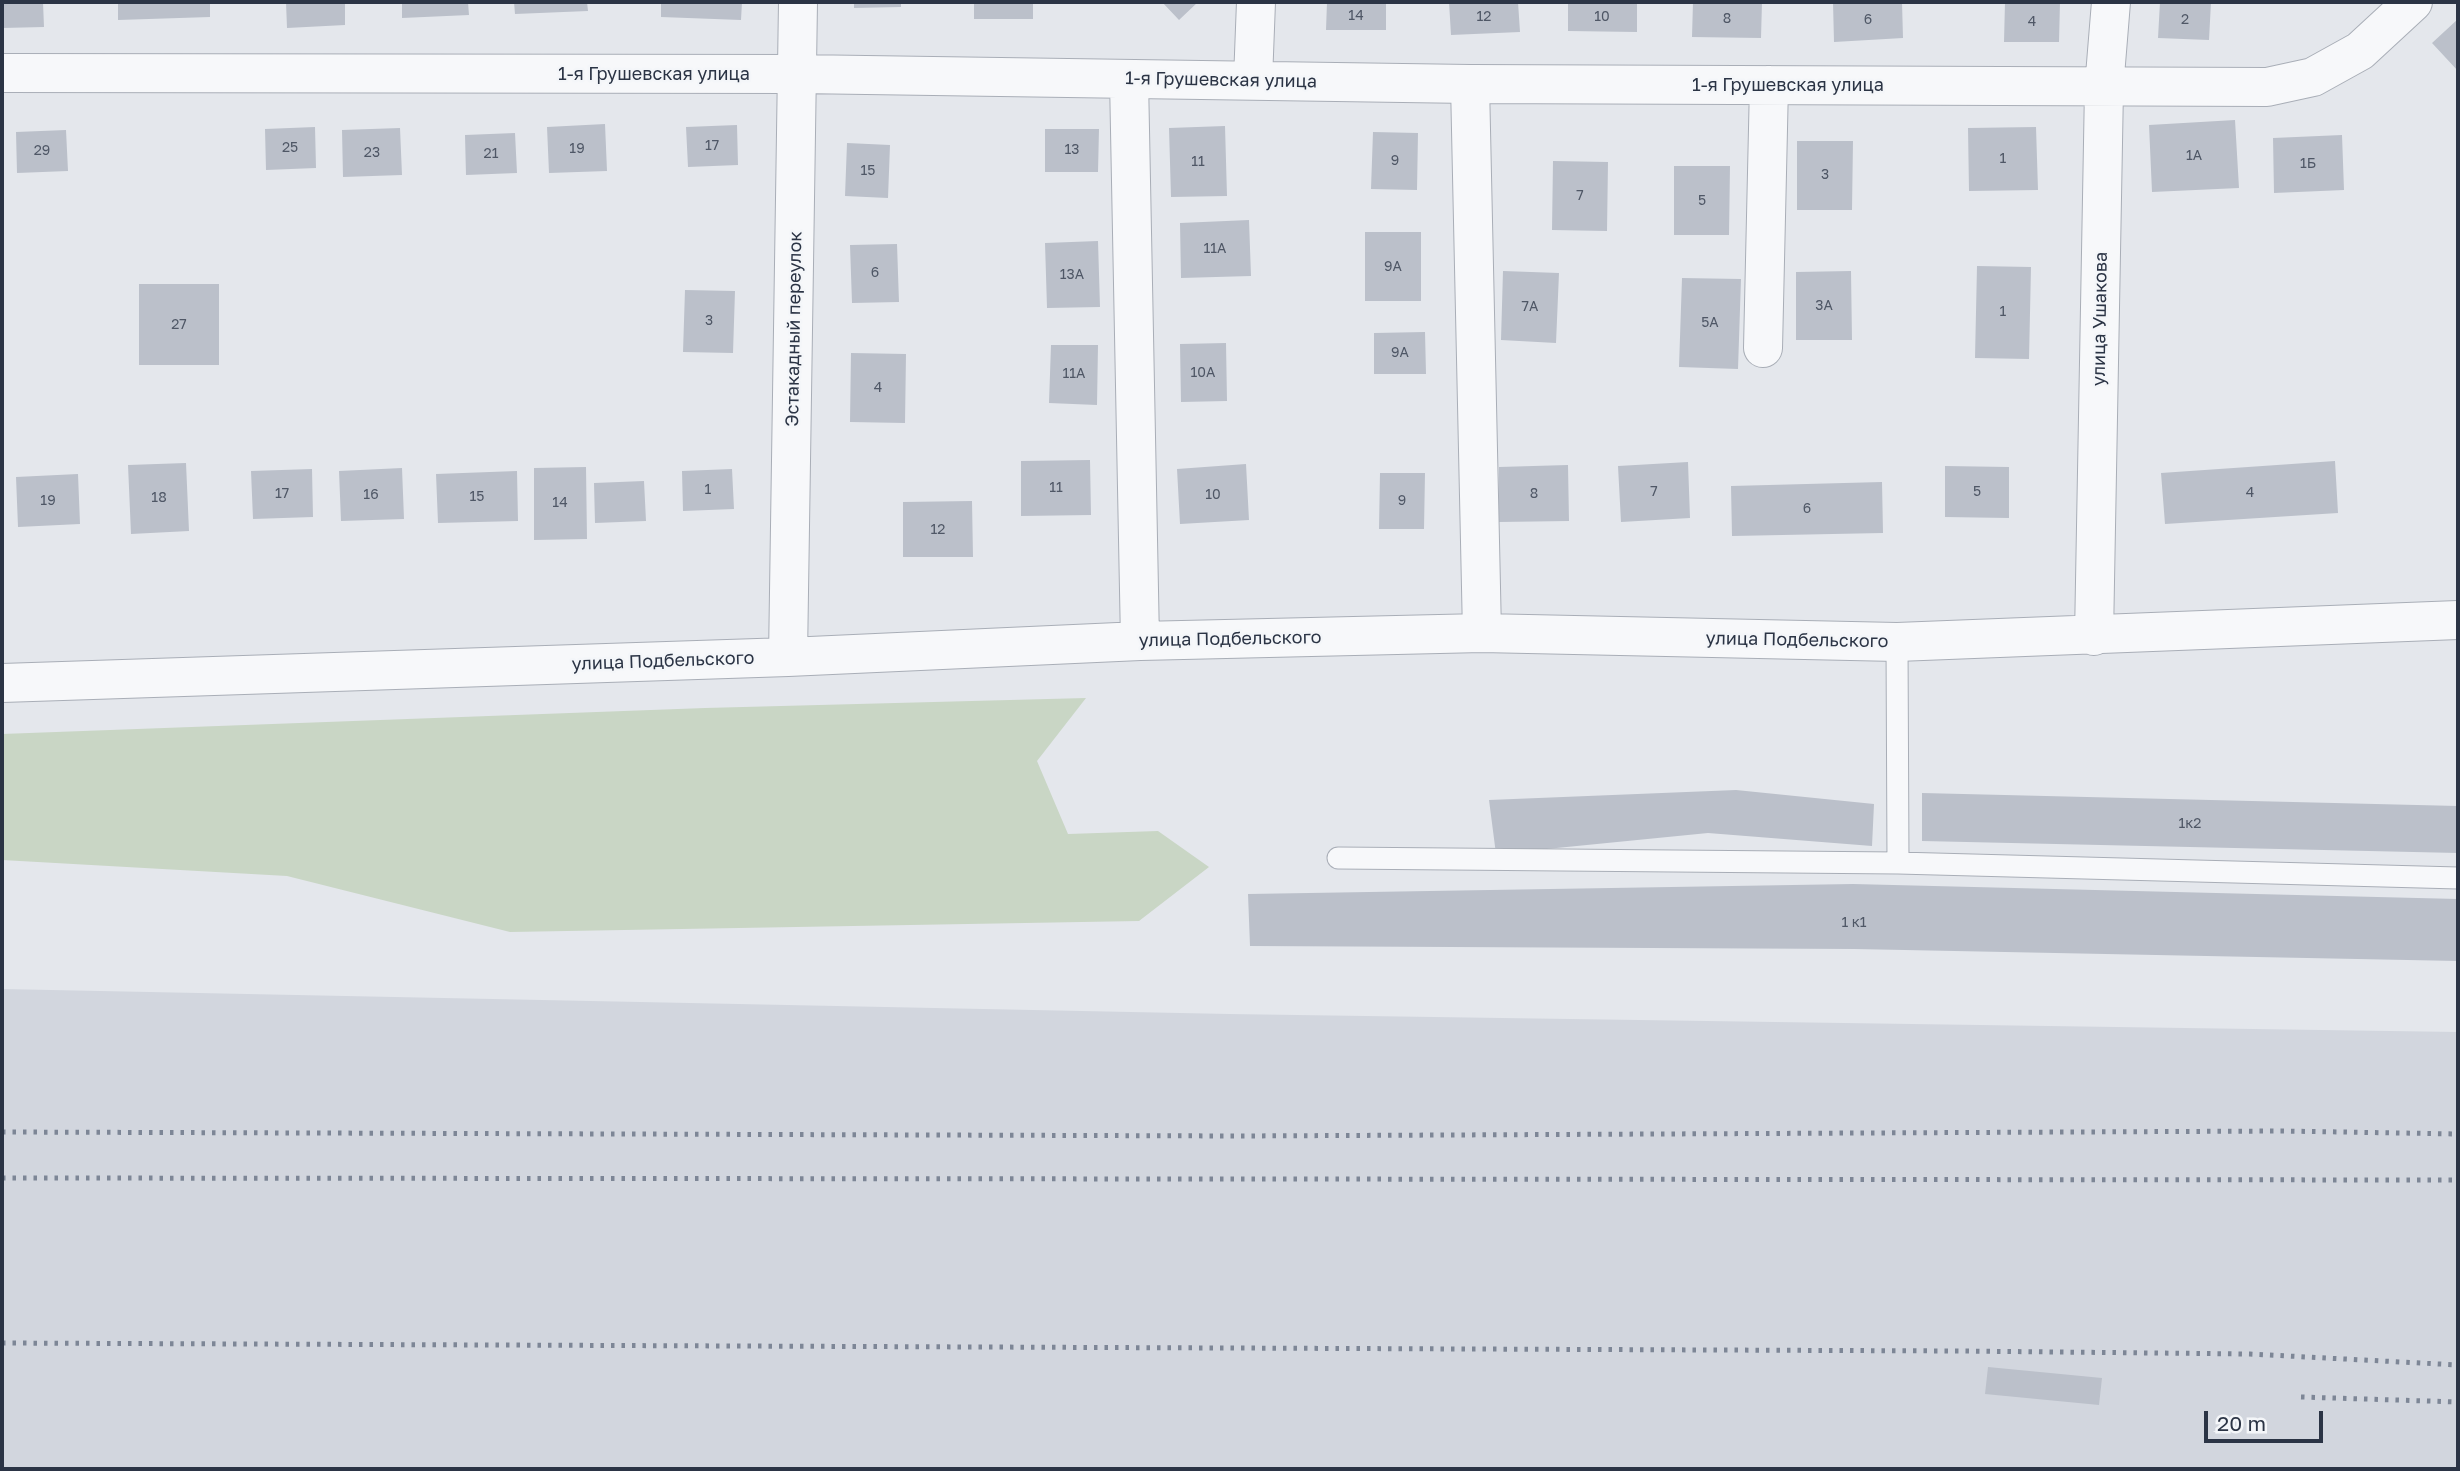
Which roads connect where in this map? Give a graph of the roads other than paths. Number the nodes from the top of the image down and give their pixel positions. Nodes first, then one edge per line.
1 (798, 2) edge
2 (1256, 2) edge
3 (2110, 2) edge
4 (2413, 2) edge
5 (2, 73) edge
6 (799, 74) junction
7 (1129, 79) junction
8 (1253, 80) junction
9 (1470, 84) junction
10 (1769, 85) junction
11 (2104, 88) junction
12 (1763, 348) dead end
13 (2458, 620) edge
14 (1482, 633) junction
15 (2094, 636) junction
16 (1140, 641) junction
17 (1896, 642) junction
18 (789, 657) junction
19 (2, 683) edge
20 (1338, 858) dead end
21 (1898, 863) junction
22 (2458, 878) edge

1 - 6 street, Эстакадный переулок
2 - 8 street
3 - 11 street, улица Ушакова
4 - 11 street, 1-я Грушевская улица
5 - 6 street, 1-я Грушевская улица
6 - 7 street, 1-я Грушевская улица
6 - 18 street, Эстакадный переулок
7 - 8 street, 1-я Грушевская улица
7 - 16 street
8 - 9 street, 1-я Грушевская улица
9 - 10 street, 1-я Грушевская улица
9 - 14 street
10 - 11 street, 1-я Грушевская улица
10 - 12 street
11 - 15 street, улица Ушакова
13 - 15 street, улица Подбельского
14 - 16 street, улица Подбельского
14 - 17 street, улица Подбельского
15 - 17 street, улица Подбельского
16 - 18 street, улица Подбельского
17 - 21 lane
18 - 19 street, улица Подбельского
20 - 21 lane
21 - 22 lane

